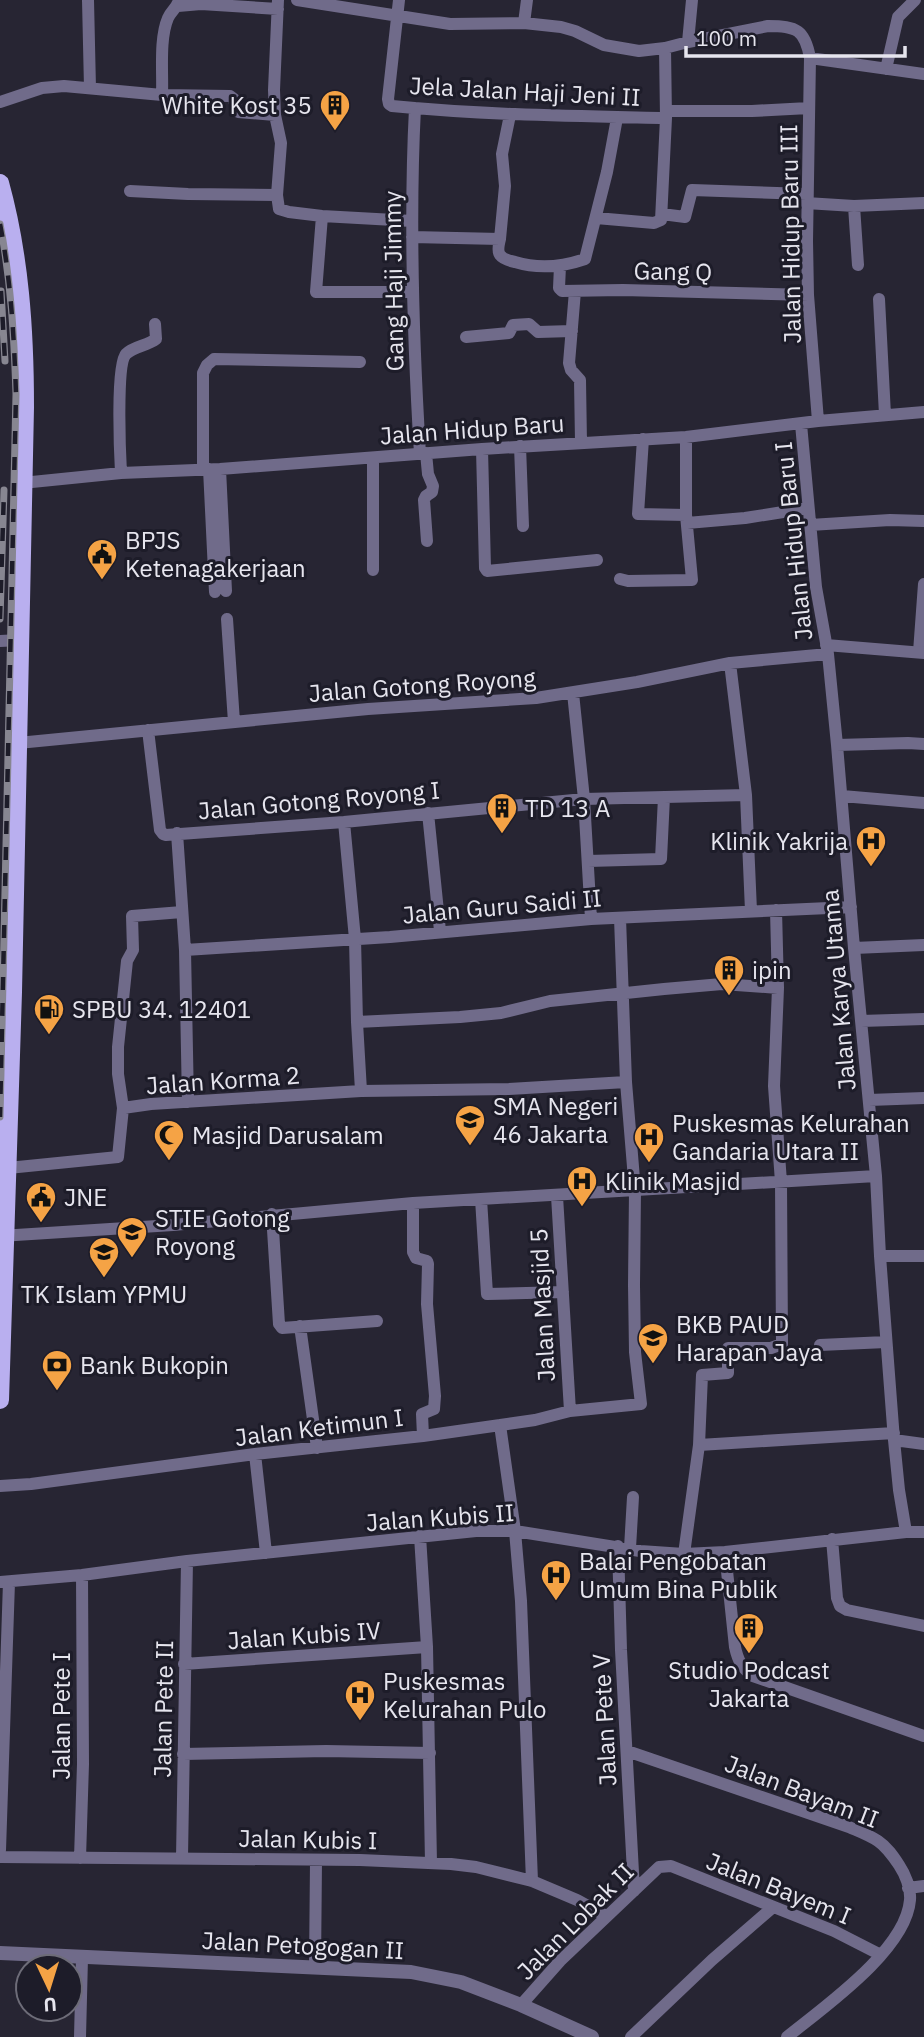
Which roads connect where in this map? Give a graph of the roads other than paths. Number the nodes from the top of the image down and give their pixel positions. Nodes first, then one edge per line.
1 (88, 0) edge
2 (297, 0) edge
3 (399, 0) edge
4 (527, 0) edge
5 (692, 0) edge
6 (915, 0) edge
7 (178, 3) edge
8 (278, 4) edge
9 (397, 15) junction
10 (524, 23) junction
11 (688, 41) junction
12 (666, 48) junction
13 (809, 52) junction
14 (886, 69) junction
15 (924, 74) edge
16 (90, 88) junction
17 (162, 95) junction
18 (0, 102) edge
19 (415, 108) junction
20 (809, 108) junction
21 (666, 114) junction
22 (275, 115) junction
23 (510, 115) junction
24 (617, 118) junction
25 (0, 183) edge
26 (130, 191) dead end
27 (277, 195) junction
28 (806, 198) junction
29 (924, 203) edge
30 (854, 206) junction
31 (662, 214) junction
32 (322, 216) junction
33 (596, 218) junction
34 (412, 221) junction
35 (412, 237) junction
36 (500, 239) junction
37 (858, 265) dead end
38 (560, 266) junction
39 (575, 291) junction
40 (412, 292) junction
41 (808, 295) junction
42 (879, 299) dead end
43 (155, 324) dead end
44 (572, 331) junction
45 (467, 337) dead end
46 (360, 362) dead end
47 (924, 412) edge
48 (885, 415) junction
49 (818, 421) junction
50 (802, 424) junction
51 (686, 437) junction
52 (643, 439) junction
53 (581, 443) junction
54 (520, 446) junction
55 (482, 449) junction
56 (423, 453) junction
57 (373, 458) junction
58 (211, 469) junction
59 (121, 473) junction
60 (22, 483) junction
61 (808, 508) junction
62 (686, 519) junction
63 (924, 521) edge
64 (810, 525) junction
65 (523, 526) dead end
66 (427, 541) dead end
67 (597, 560) dead end
68 (373, 570) dead end
69 (620, 579) dead end
70 (924, 584) edge
71 (221, 591) dead end
72 (227, 619) dead end
73 (20, 640) junction
74 (0, 641) edge
75 (827, 649) junction
76 (921, 653) edge
77 (730, 663) junction
78 (572, 693) junction
79 (234, 722) junction
80 (148, 730) junction
81 (18, 743) junction
82 (924, 744) edge
83 (837, 745) junction
84 (746, 795) junction
85 (842, 796) junction
86 (664, 797) junction
87 (584, 799) junction
88 (924, 803) edge
89 (428, 813) junction
90 (344, 822) junction
91 (177, 833) junction
92 (588, 860) junction
93 (851, 907) junction
94 (776, 909) junction
95 (751, 911) junction
96 (182, 912) junction
97 (620, 918) junction
98 (592, 919) junction
99 (440, 931) junction
100 (355, 939) junction
101 (924, 945) edge
102 (854, 948) junction
103 (185, 950) junction
104 (778, 988) junction
105 (623, 993) junction
106 (924, 1019) edge
107 (861, 1021) junction
108 (356, 1022) junction
109 (626, 1082) junction
110 (361, 1091) junction
111 (924, 1098) edge
112 (869, 1100) junction
113 (188, 1102) junction
114 (122, 1108) junction
115 (8, 1168) junction
116 (876, 1176) junction
117 (781, 1182) junction
118 (635, 1191) junction
119 (557, 1196) junction
120 (481, 1199) junction
121 (413, 1203) junction
122 (272, 1214) junction
123 (3, 1236) edge
124 (880, 1256) junction
125 (924, 1256) edge
126 (563, 1292) junction
127 (377, 1321) dead end
128 (300, 1326) junction
129 (886, 1342) junction
130 (820, 1345) dead end
131 (0, 1400) edge
132 (641, 1404) joint
133 (570, 1411) junction
134 (500, 1425) junction
135 (423, 1436) junction
136 (894, 1436) junction
137 (924, 1444) edge
138 (699, 1445) junction
139 (317, 1448) junction
140 (255, 1454) junction
141 (0, 1486) edge
142 (633, 1497) dead end
143 (905, 1532) junction
144 (924, 1532) edge
145 (419, 1536) junction
146 (515, 1536) junction
147 (832, 1539) junction
148 (624, 1547) junction
149 (725, 1552) junction
150 (266, 1553) junction
151 (684, 1554) junction
152 (187, 1561) junction
153 (82, 1575) junction
154 (4, 1582) edge
155 (924, 1626) edge
156 (427, 1647) junction
157 (184, 1664) junction
158 (924, 1737) edge
159 (627, 1751) junction
160 (430, 1753) junction
161 (183, 1754) junction
162 (0, 1850) edge
163 (0, 1857) edge
164 (80, 1857) junction
165 (182, 1858) junction
166 (316, 1861) junction
167 (431, 1863) junction
168 (659, 1867) joint
169 (532, 1881) junction
170 (924, 1886) edge
171 (908, 1888) junction
172 (634, 1891) junction
173 (772, 1908) junction
174 (606, 1916) junction
175 (881, 1955) junction
176 (84, 1958) edge
177 (315, 1968) junction
178 (521, 2005) junction
179 (592, 2037) edge
180 (631, 2037) edge
181 (787, 2037) edge

1 - 16 street
2 - 9 street
3 - 9 street
4 - 10 street
5 - 11 street
6 - 14 street
7 - 8 street
7 - 17 street
8 - 22 street
9 - 10 street
9 - 19 street, Jela Jalan Haji Jeni II
10 - 12 street
11 - 12 street
11 - 13 street
12 - 21 street
13 - 14 street
13 - 20 street, Jalan Hidup Baru III
14 - 15 street
16 - 17 street
16 - 18 street
17 - 22 street
19 - 23 street, Jela Jalan Haji Jeni II
19 - 34 street, Gang Haji Jimmy
20 - 21 street, Jela Jalan Haji Jeni II
20 - 28 street, Jalan Hidup Baru III
21 - 24 street, Jela Jalan Haji Jeni II
21 - 31 street
22 - 27 street
23 - 24 street, Jela Jalan Haji Jeni II
23 - 36 street
24 - 33 street
25 - 60 main road
26 - 27 street
27 - 32 street
28 - 30 street
28 - 31 street
28 - 41 street, Jalan Hidup Baru III
29 - 30 street
30 - 37 street
31 - 33 street
32 - 34 street
32 - 40 street
33 - 38 street
34 - 35 street, Gang Haji Jimmy
35 - 36 street
35 - 40 street, Gang Haji Jimmy
36 - 38 street
38 - 39 street
39 - 41 street, Gang Q
39 - 44 street
40 - 56 street, Gang Haji Jimmy
41 - 49 street, Jalan Hidup Baru III
42 - 48 street
43 - 59 street
44 - 45 street
44 - 53 street
46 - 58 street
47 - 48 street, Jalan Hidup Baru
48 - 49 street, Jalan Hidup Baru
49 - 50 street, Jalan Hidup Baru
50 - 51 street, Jalan Hidup Baru
50 - 61 street, Jalan Hidup Baru I
51 - 52 street, Jalan Hidup Baru
51 - 62 street
52 - 53 street, Jalan Hidup Baru
52 - 62 street
53 - 54 street, Jalan Hidup Baru
54 - 55 street, Jalan Hidup Baru
54 - 65 street
55 - 56 street, Jalan Hidup Baru
55 - 67 street
56 - 57 street, Jalan Hidup Baru
56 - 66 street, Gang Haji Jimmy
57 - 58 street, Jalan Hidup Baru
57 - 68 street
58 - 59 street, Jalan Hidup Baru
58 - 71 street
59 - 60 street, Jalan Hidup Baru
60 - 73 main road
61 - 62 street
61 - 64 street, Jalan Hidup Baru I
62 - 69 street
63 - 64 street
64 - 75 street, Jalan Hidup Baru I
70 - 76 street
72 - 79 street
73 - 74 street
73 - 81 main road
75 - 76 street, Jalan Gotong Royong
75 - 77 street, Jalan Gotong Royong
75 - 83 street, Jalan Karya Utama
77 - 78 street, Jalan Gotong Royong
77 - 84 street
78 - 79 street, Jalan Gotong Royong
78 - 87 street
79 - 80 street, Jalan Gotong Royong
80 - 81 street, Jalan Gotong Royong
80 - 91 street, Jalan Gotong Royong I
81 - 115 main road
82 - 83 street
83 - 85 street, Jalan Karya Utama
84 - 86 street, Jalan Gotong Royong I
84 - 95 street
85 - 88 street
85 - 93 street, Jalan Karya Utama
86 - 87 street, Jalan Gotong Royong I
86 - 92 street
87 - 89 street, Jalan Gotong Royong I
87 - 92 street
89 - 90 street, Jalan Gotong Royong I
89 - 99 street
90 - 91 street, Jalan Gotong Royong I
90 - 100 street
91 - 96 street
92 - 98 street
93 - 94 street
93 - 102 street, Jalan Karya Utama
94 - 95 street
94 - 104 street
95 - 97 street
96 - 103 street
96 - 114 street
97 - 98 street, Jalan Guru Saidi II
97 - 105 street, Jalan Guru Saidi II
98 - 99 street, Jalan Guru Saidi II
99 - 100 street, Jalan Guru Saidi II
100 - 103 street, Jalan Guru Saidi II
100 - 108 street
101 - 102 street
102 - 107 street, Jalan Karya Utama
103 - 113 street
104 - 105 street
104 - 117 street
105 - 108 street
105 - 109 street, Jalan Guru Saidi II
106 - 107 street
107 - 112 street, Jalan Karya Utama
108 - 110 street
109 - 110 street, Jalan Korma 2
109 - 118 street, Jalan Guru Saidi II
110 - 113 street, Jalan Korma 2
111 - 112 street
112 - 116 street, Jalan Karya Utama
113 - 114 street, Jalan Korma 2
114 - 115 street, Jalan Korma 2
115 - 123 main road
116 - 117 street
116 - 124 street, Jalan Karya Utama
117 - 118 street
117 - 138 street
118 - 119 street
118 - 132 street, Jalan Guru Saidi II
119 - 120 street
119 - 126 street, Jalan Masjid 5
120 - 121 street
120 - 126 street
121 - 122 street
121 - 135 street
122 - 123 street
122 - 128 street
123 - 131 main road
124 - 125 street
124 - 129 street, Jalan Karya Utama
126 - 133 street, Jalan Masjid 5
127 - 128 street
128 - 139 street
129 - 130 street
129 - 136 street, Jalan Karya Utama
132 - 133 street, Jalan Ketimun I
133 - 134 street, Jalan Ketimun I
134 - 135 street, Jalan Ketimun I
134 - 146 street
135 - 139 street, Jalan Ketimun I
136 - 137 street
136 - 138 street
136 - 143 street, Jalan Karya Utama
138 - 151 street
139 - 140 street, Jalan Ketimun I
140 - 141 street, Jalan Ketimun I
140 - 150 street
142 - 148 street, Jalan Pete V
143 - 144 street, Jalan Kubis II
143 - 147 street, Jalan Kubis II
145 - 146 street, Jalan Kubis II
145 - 150 street, Jalan Kubis II
145 - 156 street
146 - 148 street, Jalan Kubis II
146 - 169 street
147 - 149 street, Jalan Kubis II
147 - 155 street
148 - 151 street, Jalan Kubis II
148 - 159 street, Jalan Pete V
149 - 151 street, Jalan Kubis II
149 - 158 street
150 - 152 street, Jalan Kubis II
152 - 153 street, Jalan Kubis II
152 - 157 street, Jalan Pete II
153 - 154 street, Jalan Kubis II
153 - 164 street, Jalan Pete I
154 - 162 street
156 - 157 street, Jalan Kubis IV
156 - 160 street
157 - 161 street, Jalan Pete II
159 - 171 street, Jalan Bayam II
159 - 172 street, Jalan Pete V
160 - 161 street
160 - 167 street
161 - 165 street, Jalan Pete II
163 - 164 street, Jalan Kubis I
164 - 165 street, Jalan Kubis I
165 - 166 street, Jalan Kubis I
166 - 167 street, Jalan Kubis I
166 - 177 street
167 - 169 street, Jalan Kubis I
168 - 172 street, Jalan Lobak II
168 - 173 street, Jalan Bayem I
169 - 174 street, Jalan Kubis I
170 - 171 street
171 - 175 street
172 - 174 street, Jalan Lobak II
173 - 175 street, Jalan Bayem I
173 - 180 street
174 - 178 street, Jalan Lobak II
175 - 181 street
176 - 177 street, Jalan Petogogan II
177 - 178 street, Jalan Petogogan II
178 - 179 street, Jalan Petogogan II

